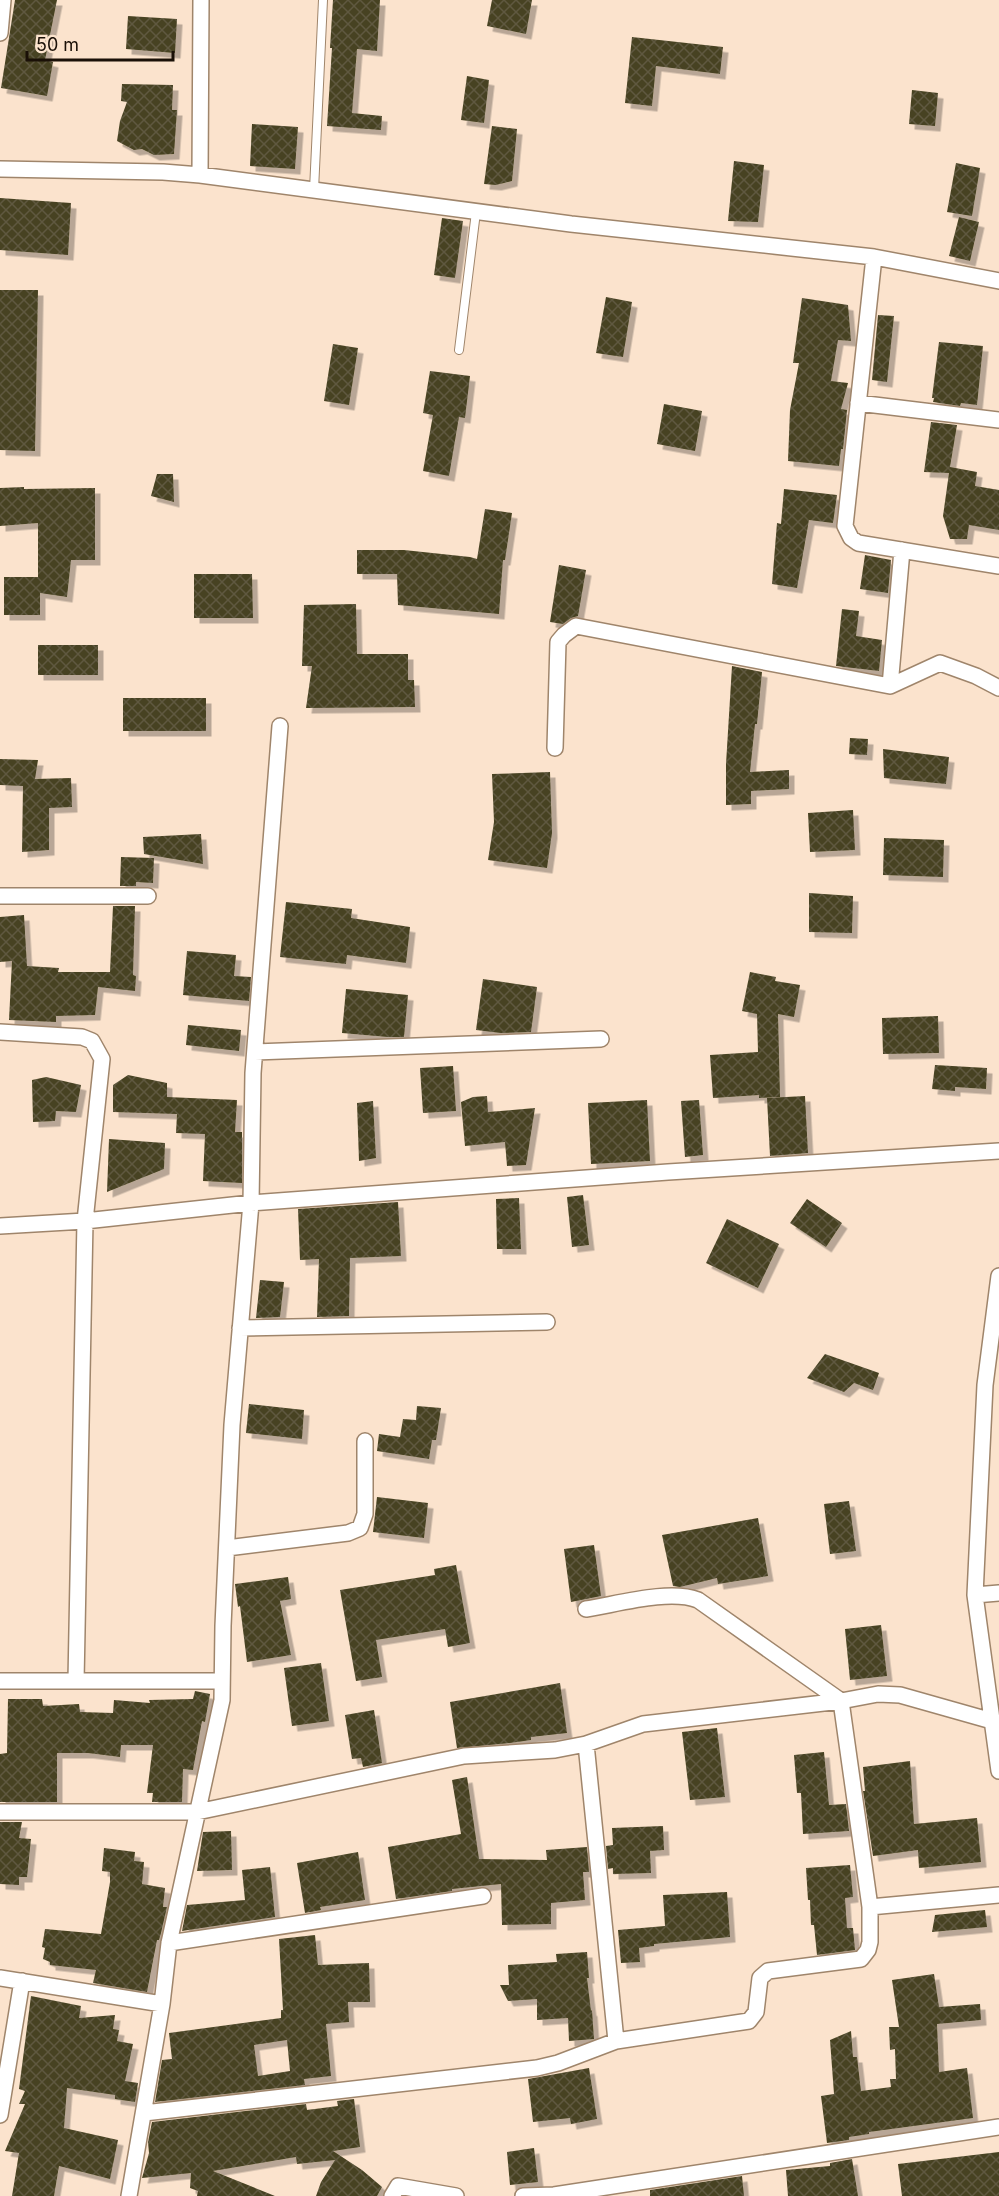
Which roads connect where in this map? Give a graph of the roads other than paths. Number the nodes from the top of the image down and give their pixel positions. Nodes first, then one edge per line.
1 (3, 0) edge
2 (201, 0) edge
3 (323, 0) edge
4 (0, 33) edge
5 (0, 169) edge
6 (200, 175) junction
7 (314, 190) junction
8 (476, 212) junction
9 (874, 256) junction
10 (999, 281) edge
11 (459, 350) dead end
12 (858, 403) junction
13 (999, 420) edge
14 (902, 550) junction
15 (999, 566) edge
16 (890, 686) junction
17 (999, 688) edge
18 (280, 726) dead end
19 (555, 748) dead end
20 (0, 896) edge
21 (148, 896) dead end
22 (0, 1032) edge
23 (601, 1039) dead end
24 (255, 1052) junction
25 (999, 1151) edge
26 (250, 1203) junction
27 (85, 1221) junction
28 (0, 1226) edge
29 (999, 1276) edge
30 (547, 1322) dead end
31 (240, 1328) junction
32 (365, 1441) dead end
33 (226, 1548) junction
34 (999, 1593) edge
35 (975, 1594) junction
36 (586, 1609) dead end
37 (0, 1681) edge
38 (76, 1681) junction
39 (222, 1682) junction
40 (841, 1701) junction
41 (992, 1721) junction
42 (586, 1744) junction
43 (999, 1771) edge
44 (0, 1812) edge
45 (197, 1812) junction
46 (999, 1895) edge
47 (483, 1896) dead end
48 (870, 1907) junction
49 (169, 1943) junction
50 (0, 1978) edge
51 (22, 1981) junction
52 (162, 2004) junction
53 (616, 2041) junction
54 (144, 2113) junction
55 (0, 2115) edge
56 (999, 2127) edge
57 (647, 2189) edge
58 (129, 2196) edge
59 (392, 2196) edge
60 (456, 2196) edge
61 (523, 2196) edge

1 - 4 street
2 - 6 street
3 - 7 lane
5 - 6 street
6 - 7 street
7 - 8 street
8 - 9 street
8 - 11 lane
9 - 10 street
9 - 12 street
12 - 13 street
12 - 14 street
14 - 15 street
14 - 16 street
16 - 17 street
16 - 19 street
18 - 24 street
20 - 21 street
22 - 27 street
23 - 24 street
24 - 26 street
25 - 26 street
26 - 27 street
26 - 31 street
27 - 28 street
27 - 38 street
29 - 35 street
30 - 31 street
31 - 33 street
32 - 33 street
33 - 39 street
34 - 35 street
35 - 41 street
36 - 40 street
37 - 38 street
38 - 39 street
39 - 45 street
40 - 41 street
40 - 42 street
40 - 48 street
41 - 43 street
42 - 45 street
42 - 53 street
44 - 45 street
45 - 49 street
46 - 48 street
47 - 49 street
48 - 53 street
49 - 52 street
50 - 51 street
51 - 52 street
51 - 55 street
52 - 54 street
53 - 54 street
54 - 58 street
56 - 57 street
57 - 61 street
59 - 60 street

